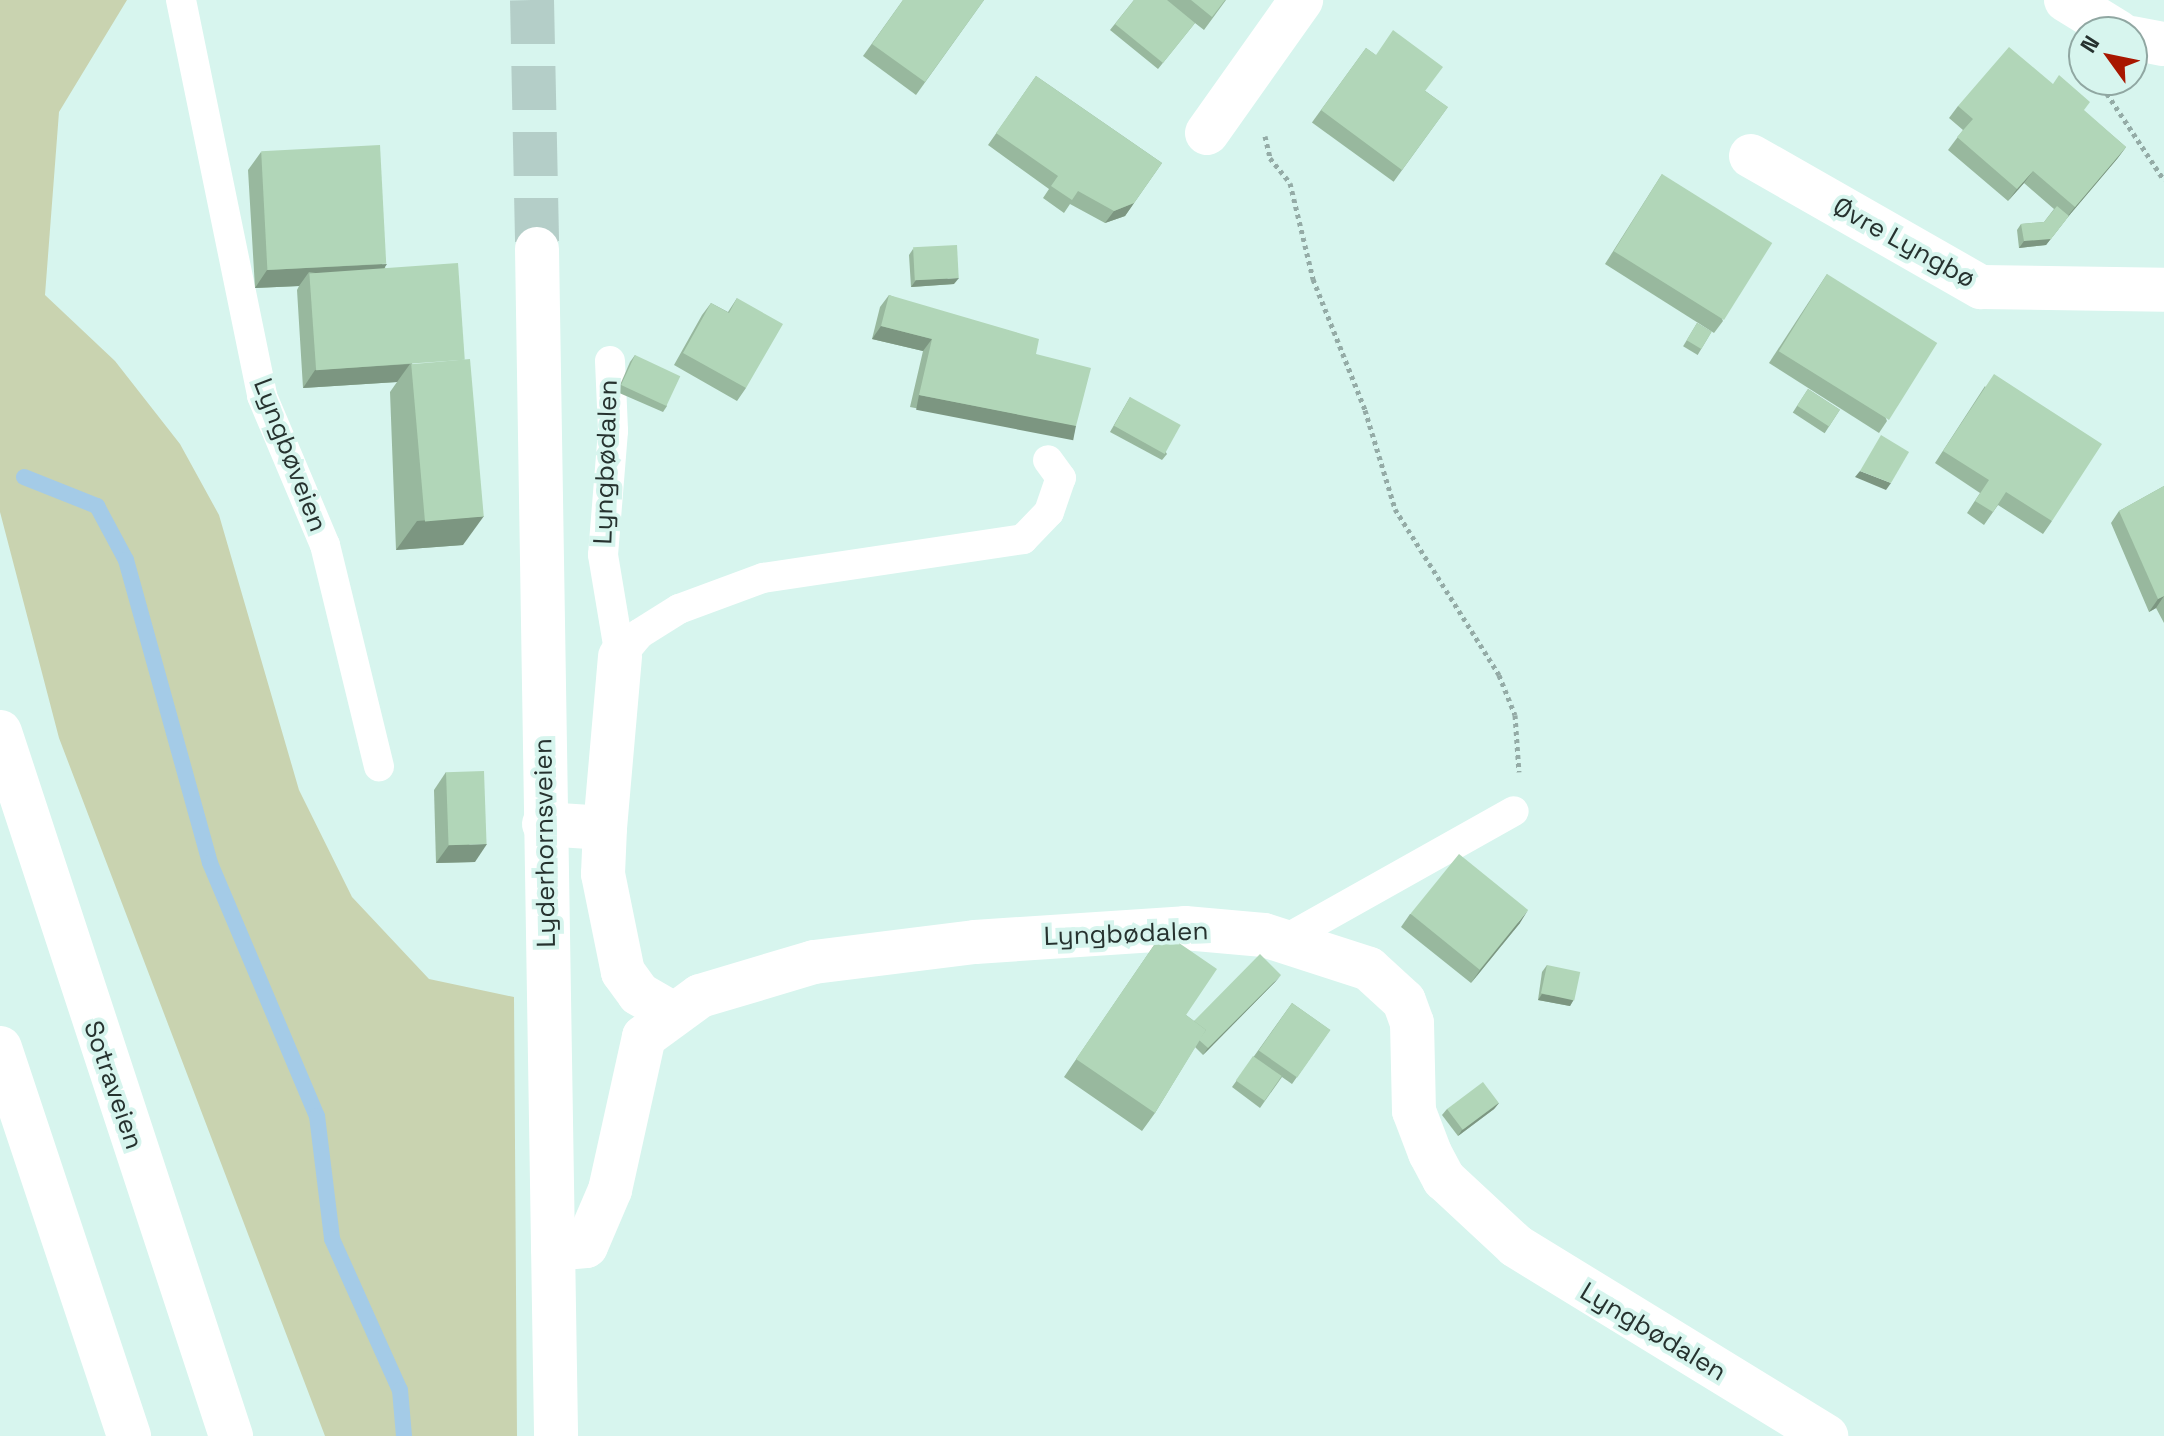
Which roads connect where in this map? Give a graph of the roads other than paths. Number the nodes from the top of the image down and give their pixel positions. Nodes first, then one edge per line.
1 (181, 0) edge
2 (1301, 0) edge
3 (2066, 0) edge
4 (2092, 16) edge
5 (1207, 133) dead end
6 (1751, 156) dead end
7 (537, 249) tunnel mouth
8 (2164, 290) edge
9 (610, 361) dead end
10 (1048, 460) dead end
11 (620, 657) junction
12 (0, 732) edge
13 (379, 767) dead end
14 (1514, 811) road end
15 (544, 824) junction
16 (605, 828) junction
17 (1286, 939) junction
18 (672, 1013) junction
19 (0, 1048) edge
20 (553, 1249) junction
21 (129, 1436) edge
22 (231, 1436) edge
23 (556, 1436) edge
24 (1826, 1436) edge

1 - 13 lane, Lyngbøveien
2 - 5 main road
3 - 4 main road
6 - 8 main road, Øvre Lyngbø
7 - 15 main road, Lyderhornsveien
9 - 11 lane, Lyngbødalen
10 - 11 lane
11 - 16 main road, Lyngbødalen
12 - 22 main road, Sotraveien
14 - 17 lane
15 - 16 main road
15 - 20 main road, Lyderhornsveien
16 - 18 main road, Lyngbødalen
17 - 18 main road, Lyngbødalen
17 - 24 main road, Lyngbødalen
18 - 20 main road, Lyngbødalen
19 - 21 main road
20 - 23 main road, Lyderhornsveien

